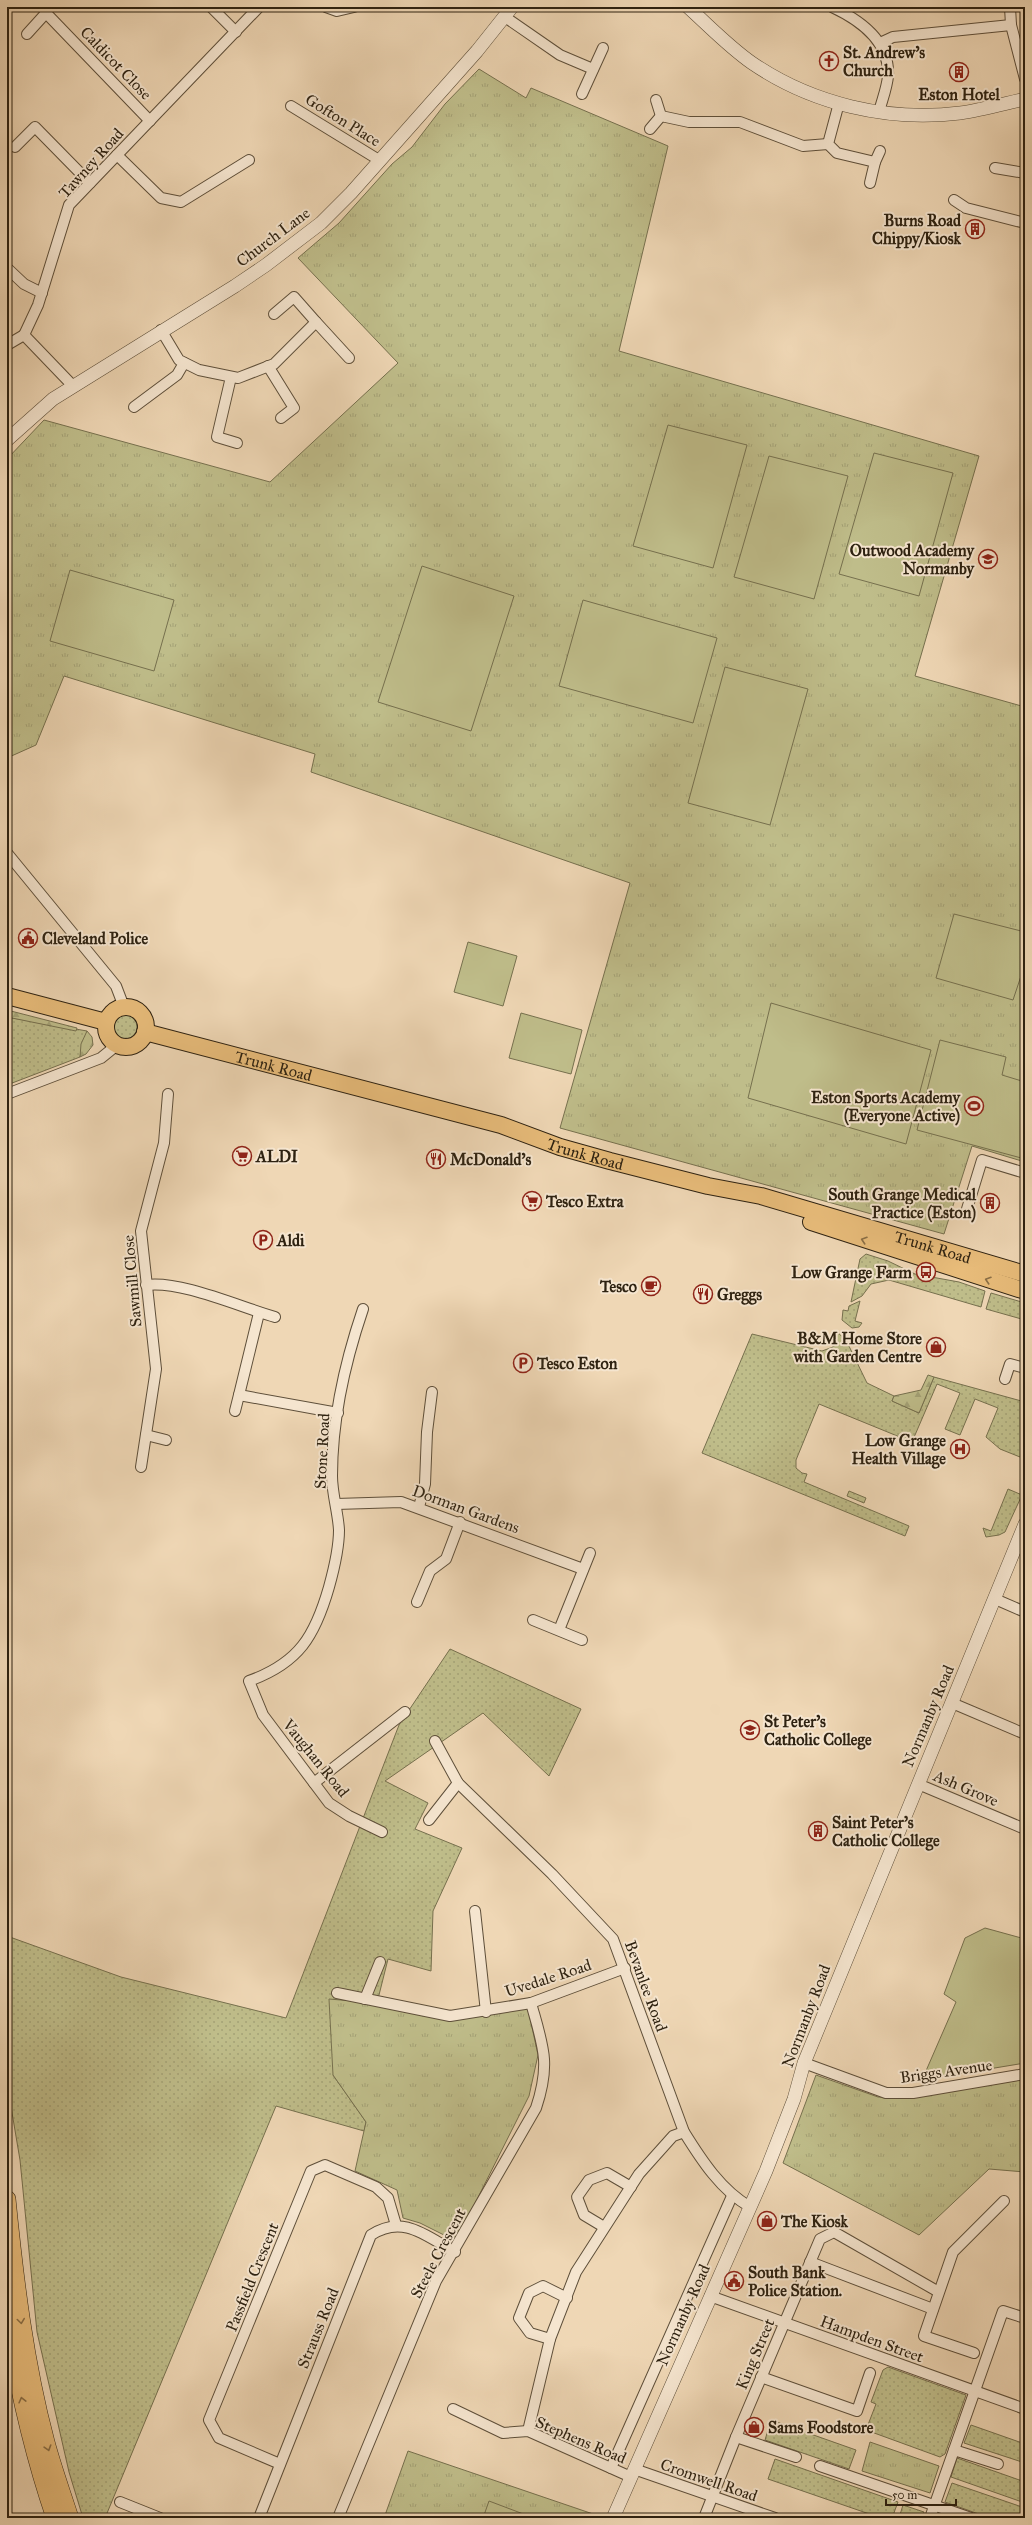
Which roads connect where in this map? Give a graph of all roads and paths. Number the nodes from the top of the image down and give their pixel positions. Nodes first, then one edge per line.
1 (210, 7) edge
2 (259, 7) edge
3 (326, 7) edge
4 (354, 7) edge
5 (688, 7) edge
6 (832, 7) edge
7 (1010, 7) edge
8 (509, 12) edge
9 (1011, 25) junction
10 (236, 32) junction
11 (27, 34) dead end
12 (880, 43) junction
13 (603, 48) dead end
14 (593, 69) junction
15 (1025, 78) edge
16 (582, 94) dead end
17 (1025, 99) edge
18 (656, 100) dead end
19 (838, 103) junction
20 (292, 106) dead end
21 (879, 112) junction
22 (661, 116) junction
23 (150, 121) junction
24 (650, 129) dead end
25 (828, 144) junction
26 (15, 147) dead end
27 (880, 151) dead end
28 (117, 155) junction
29 (248, 160) dead end
30 (379, 160) junction
31 (875, 162) junction
32 (995, 168) dead end
33 (1025, 173) edge
34 (90, 183) junction
35 (870, 183) dead end
36 (954, 200) dead end
37 (1025, 223) edge
38 (7, 268) edge
39 (42, 293) junction
40 (274, 314) dead end
41 (316, 322) junction
42 (161, 330) junction
43 (24, 335) junction
44 (7, 345) edge
45 (349, 358) dead end
46 (184, 363) junction
47 (268, 366) junction
48 (230, 377) junction
49 (73, 386) junction
50 (134, 407) dead end
51 (281, 418) dead end
52 (7, 440) edge
53 (237, 443) dead end
54 (7, 853) edge
55 (7, 996) edge
56 (124, 1007) junction
57 (106, 1022) junction
58 (145, 1032) junction
59 (117, 1045) junction
60 (7, 1094) edge
61 (168, 1094) dead end
62 (1025, 1173) edge
63 (708, 1186) junction
64 (967, 1209) dead end
65 (1025, 1274) edge
66 (146, 1285) junction
67 (1025, 1291) edge
68 (363, 1309) dead end
69 (259, 1313) junction
70 (275, 1317) dead end
71 (1025, 1368) edge
72 (1005, 1379) dead end
73 (432, 1392) dead end
74 (239, 1395) junction
75 (235, 1411) dead end
76 (338, 1413) junction
77 (146, 1435) junction
78 (166, 1440) dead end
79 (141, 1466) dead end
80 (336, 1504) junction
81 (419, 1507) junction
82 (460, 1522) junction
83 (1025, 1524) edge
84 (590, 1553) dead end
85 (583, 1568) junction
86 (995, 1599) junction
87 (417, 1602) dead end
88 (1025, 1612) edge
89 (532, 1620) dead end
90 (559, 1630) junction
91 (582, 1640) dead end
92 (249, 1681) joint
93 (952, 1702) junction
94 (404, 1712) dead end
95 (1025, 1734) edge
96 (435, 1741) dead end
97 (314, 1783) junction
98 (458, 1783) junction
99 (918, 1784) junction
100 (430, 1820) dead end
101 (1025, 1829) edge
102 (382, 1832) dead end
103 (475, 1911) dead end
104 (380, 1962) dead end
105 (625, 1968) junction
106 (337, 1993) dead end
107 (365, 1999) junction
108 (531, 2003) junction
109 (486, 2012) junction
110 (804, 2063) junction
111 (1025, 2074) edge
112 (684, 2132) junction
113 (631, 2187) junction
114 (732, 2196) junction
115 (7, 2198) edge
116 (1004, 2201) dead end
117 (750, 2207) junction
118 (396, 2225) junction
119 (604, 2227) junction
120 (455, 2252) junction
121 (810, 2262) junction
122 (937, 2291) junction
123 (710, 2296) junction
124 (567, 2298) junction
125 (933, 2309) junction
126 (1025, 2318) edge
127 (7, 2321) edge
128 (784, 2323) junction
129 (550, 2339) junction
130 (974, 2353) dead end
131 (870, 2373) dead end
132 (761, 2377) junction
133 (975, 2392) junction
134 (453, 2409) dead end
135 (1025, 2409) edge
136 (528, 2431) junction
137 (736, 2436) junction
138 (954, 2450) junction
139 (796, 2457) dead end
140 (280, 2464) junction
141 (998, 2464) dead end
142 (820, 2466) dead end
143 (611, 2468) junction
144 (633, 2473) junction
145 (712, 2496) junction
146 (120, 2502) dead end
147 (935, 2505) junction
148 (55, 2518) edge
149 (70, 2518) edge
150 (160, 2518) edge
151 (259, 2518) edge
152 (338, 2518) edge
153 (613, 2518) edge
154 (704, 2518) edge
155 (775, 2518) edge
156 (930, 2518) edge
157 (971, 2518) edge

1 - 10 street
2 - 10 street, Tawney Road
3 - 4 street
5 - 19 street
6 - 12 street
7 - 9 street
8 - 14 street
8 - 30 street, Church Lane
9 - 12 street
9 - 15 street
10 - 23 street, Tawney Road
11 - 23 street, Caldicot Close
12 - 21 street
13 - 14 street
14 - 16 street
17 - 21 street
18 - 22 street
19 - 21 street
19 - 25 street
20 - 30 street, Gofton Place
22 - 24 street
22 - 25 street
23 - 28 street, Tawney Road
25 - 31 street
26 - 34 street
27 - 31 street
28 - 29 street
28 - 34 street, Tawney Road
30 - 42 street, Church Lane
31 - 35 street
32 - 33 street
34 - 39 street, Tawney Road
36 - 37 street
38 - 39 street
39 - 43 street, Tawney Road
40 - 41 street
41 - 45 street
41 - 47 street
42 - 46 street
42 - 49 street, Church Lane
43 - 44 street
43 - 49 street
46 - 48 street
46 - 50 street
47 - 48 street
47 - 51 street
48 - 53 street
49 - 52 street, Church Lane
54 - 56 street
55 - 57 main road
56 - 57 main road
56 - 58 main road
57 - 59 main road
58 - 59 main road
58 - 63 main road, Trunk Road
59 - 60 street
61 - 66 street, Sawmill Close
62 - 64 street
63 - 65 main road, Trunk Road
67 -> 63 main road
66 - 69 street
66 - 77 street, Sawmill Close
68 - 76 street, Stone Road
69 - 70 street
69 - 74 street
71 - 72 street
73 - 81 street
74 - 75 street
74 - 76 street
76 - 80 street, Stone Road
77 - 78 street
77 - 79 street, Sawmill Close
80 - 81 street, Dorman Gardens
80 - 92 street, Stone Road
81 - 82 street, Dorman Gardens
82 - 85 street, Dorman Gardens
82 - 87 street
83 - 86 street, Normanby Road
84 - 85 street
85 - 90 street
86 - 88 street
86 - 93 street, Normanby Road
89 - 90 street
90 - 91 street
92 - 97 street, Vaughan Road
93 - 95 street
93 - 99 street, Normanby Road
94 - 97 street
96 - 98 street, Bevanlee Road
97 - 102 street, Vaughan Road
98 - 100 street
98 - 105 street, Bevanlee Road
99 - 101 street, Ash Grove
99 - 110 street, Normanby Road
103 - 109 street
104 - 107 street
105 - 108 street, Uvedale Road
105 - 112 street, Bevanlee Road
106 - 107 street, Uvedale Road
107 - 109 street, Uvedale Road
108 - 109 street, Uvedale Road
108 - 120 street, Steele Crescent
110 - 111 street, Briggs Avenue
110 - 117 street, Normanby Road
112 - 113 street
112 - 114 street, Bevanlee Road
113 - 119 street
113 - 119 street
114 - 117 street, Bevanlee Road
114 - 143 street
115 -> 149 highway
116 - 122 street
117 - 123 street, Normanby Road
118 - 120 street
118 - 140 street, Strauss Road
118 - 140 street, Passfield Crescent
119 - 124 street
120 - 152 street, Steele Crescent
121 - 122 street, King Street
121 - 125 street
121 - 128 street, King Street
122 - 125 street
123 - 128 street, Hampden Street
123 - 144 street, Normanby Road
124 - 129 street
124 - 129 street
125 - 130 street
126 - 133 street
148 -> 127 highway
128 - 132 street, King Street
128 - 133 street, Hampden Street
129 - 136 street
131 - 132 street
132 - 137 street, King Street
133 - 135 street, Hampden Street
133 - 138 street
134 - 136 street, Stephens Road
136 - 143 street, Stephens Road
137 - 139 street
137 - 145 street, King Street
138 - 141 street
138 - 147 street
140 - 151 street, Strauss Road
142 - 147 street
143 - 144 street, Stephens Road
144 - 145 street, Cromwell Road
144 - 153 street, Normanby Road
145 - 154 street, King Street
145 - 155 street, Cromwell Road
146 - 150 street
147 - 156 street
147 - 157 street

